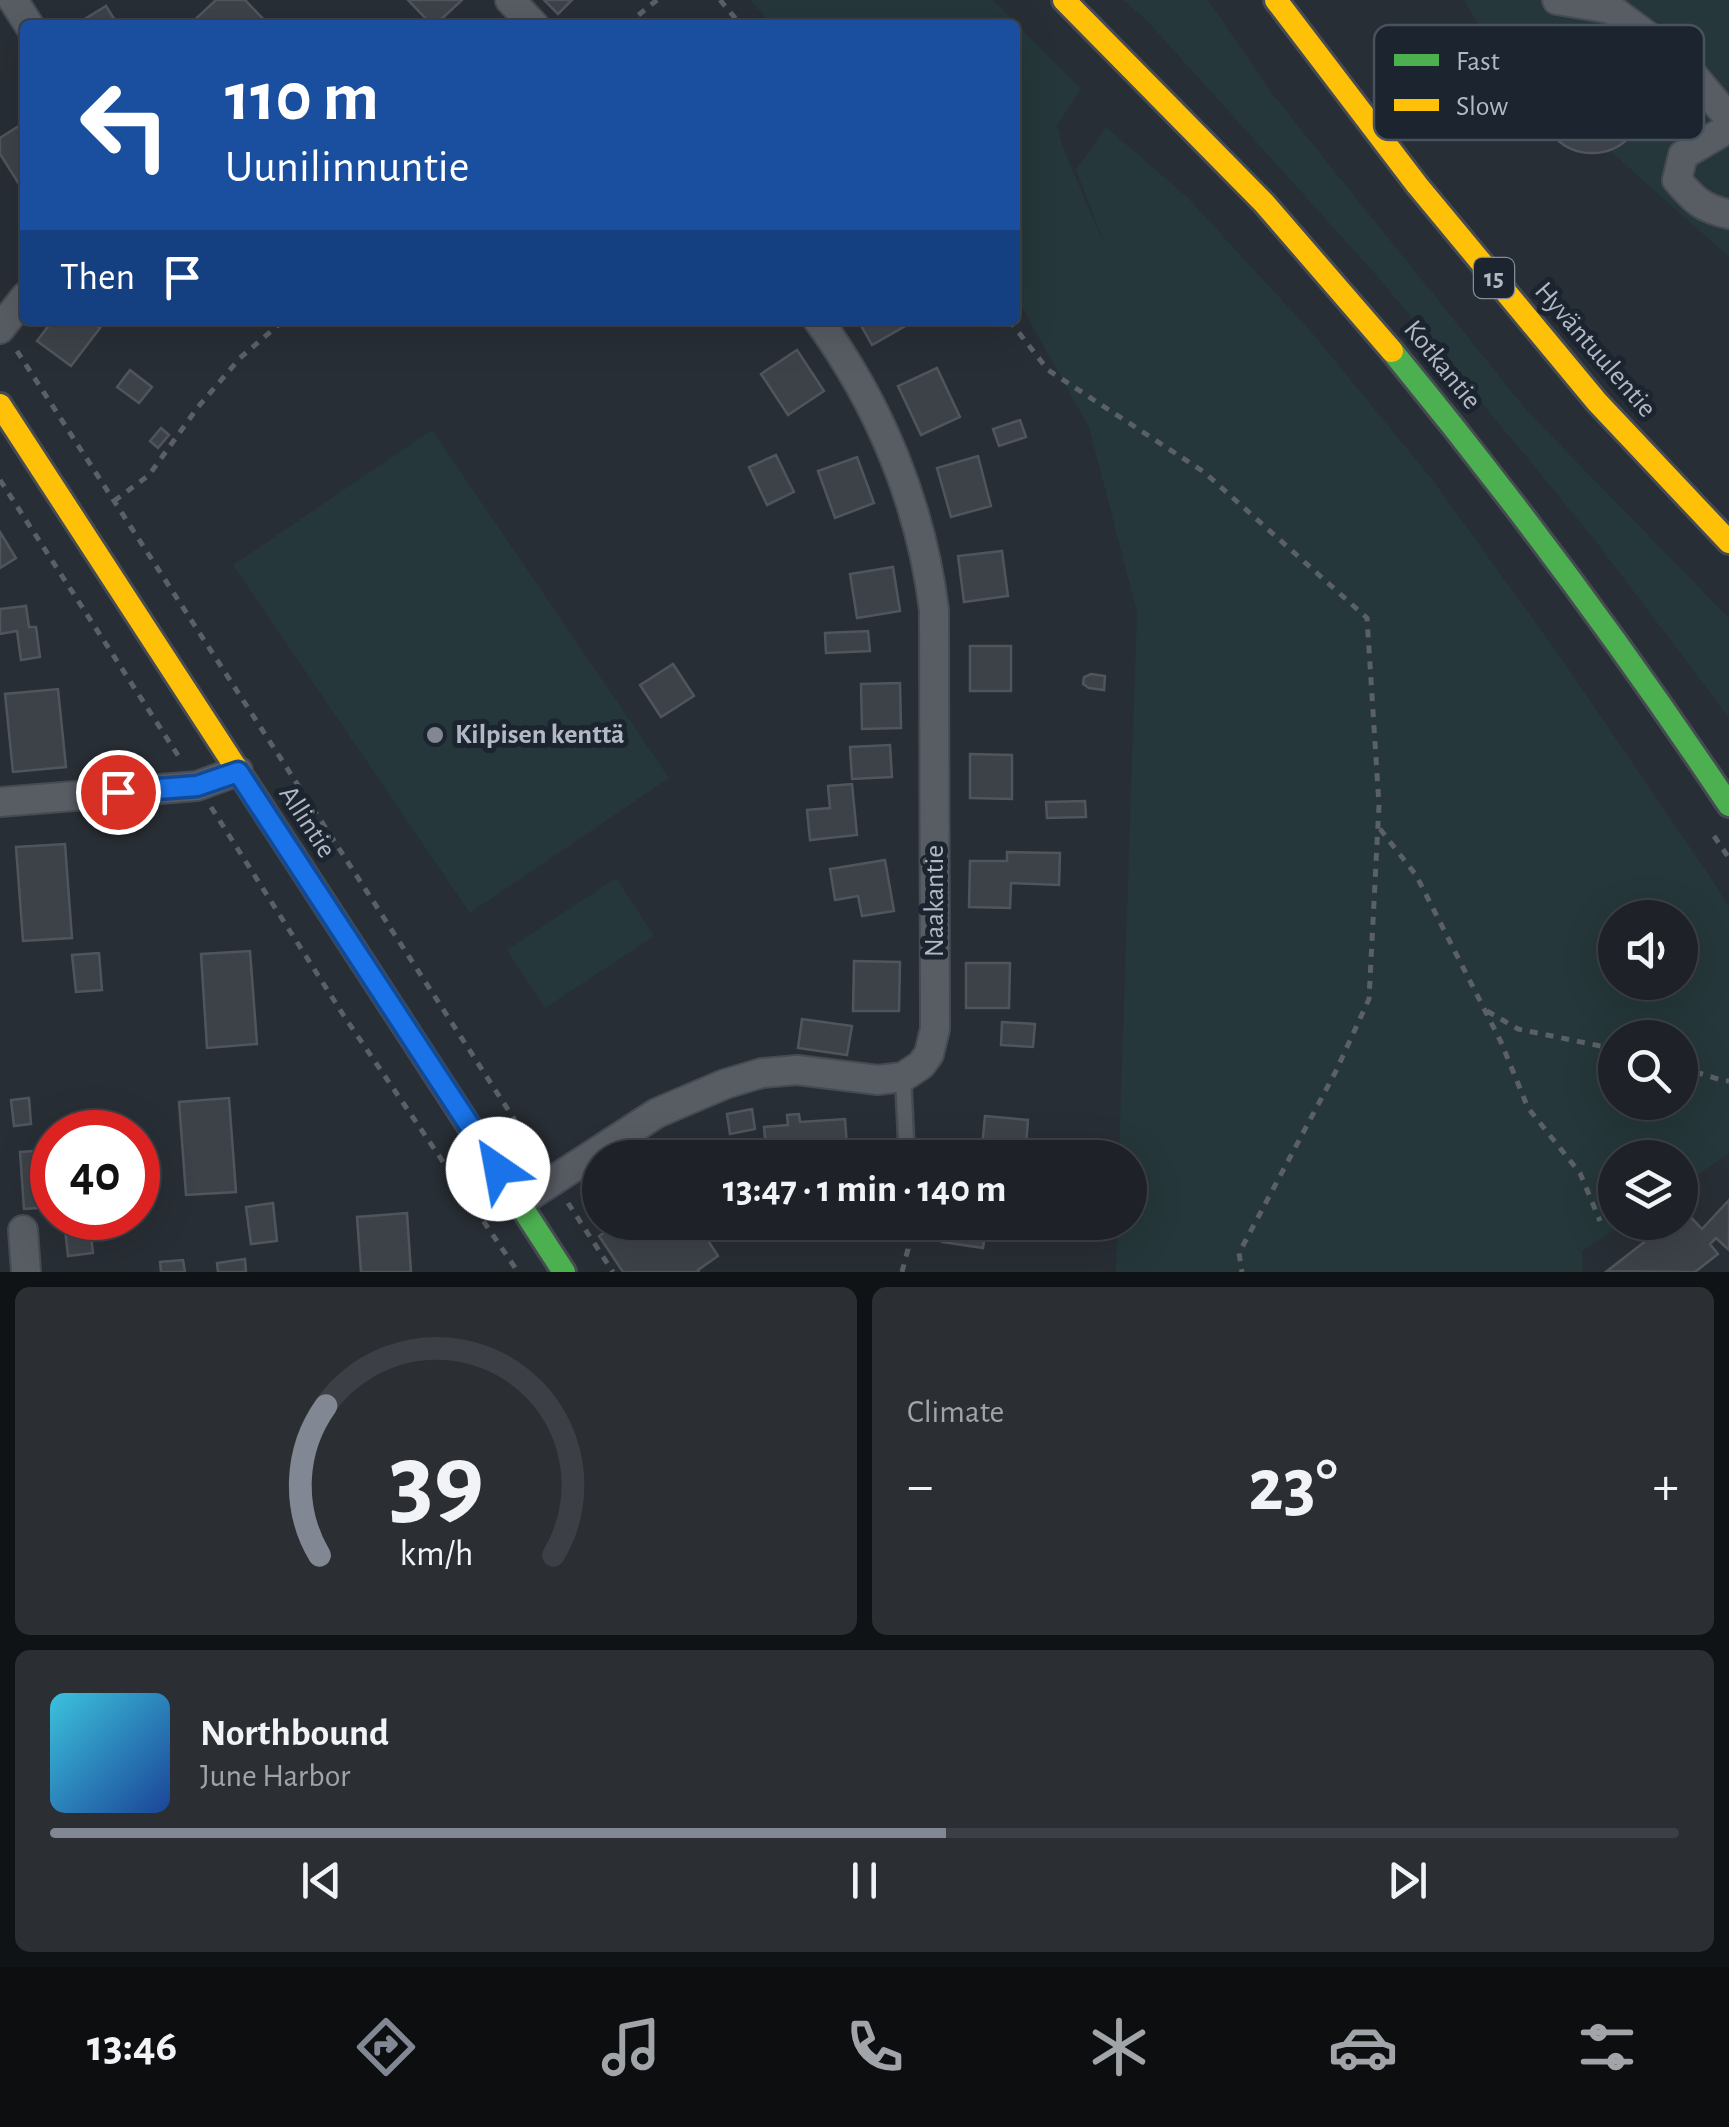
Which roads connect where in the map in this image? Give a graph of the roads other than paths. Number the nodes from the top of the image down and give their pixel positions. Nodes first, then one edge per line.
1 (510, 0) edge
2 (1064, 0) edge
3 (1276, 0) edge
4 (1557, 0) edge
5 (529, 20) edge
6 (1633, 25) edge
7 (1704, 88) edge
8 (1729, 118) edge
9 (1729, 128) edge
10 (1374, 129) edge
11 (1383, 140) edge
12 (1729, 214) edge
13 (20, 303) edge
14 (821, 325) edge
15 (0, 328) edge
16 (0, 404) edge
17 (1729, 542) edge
18 (238, 772) junction
19 (0, 802) edge
20 (1729, 805) edge
21 (903, 1077) junction
22 (906, 1140) edge
23 (520, 1202) junction
24 (23, 1230) dead end
25 (26, 1272) edge
26 (564, 1272) edge

1 - 5 street
2 - 20 main road, Kotkantie
3 - 10 main road, Hyväntuulentie / 15
4 - 6 street
7 - 8 street
9 - 12 street
11 - 17 main road, Hyväntuulentie / 15
13 - 15 street
14 - 21 street, Naakantie
16 - 18 main road, Allintie
18 - 19 street
18 - 23 main road, Allintie
21 - 22 lane
21 - 23 street
23 - 26 main road, Allintie
24 - 25 street

